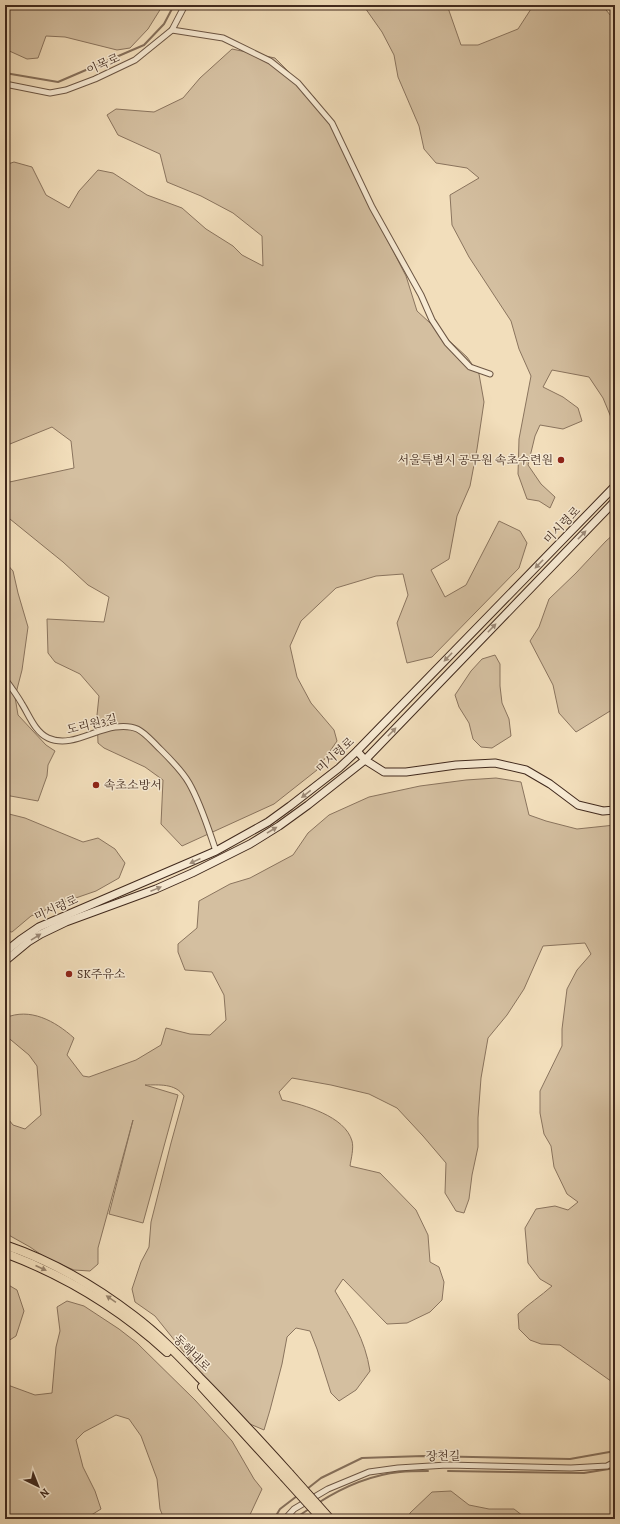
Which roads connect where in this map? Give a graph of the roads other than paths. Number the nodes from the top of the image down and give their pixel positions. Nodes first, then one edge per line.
1 (185, 5) edge
2 (172, 30) junction
3 (5, 84) edge
4 (490, 374) dead end
5 (615, 486) edge
6 (615, 501) edge
7 (5, 679) edge
8 (357, 751) junction
9 (365, 760) junction
10 (615, 810) edge
11 (216, 851) junction
12 (5, 952) edge
13 (5, 961) edge
14 (5, 1244) edge
15 (5, 1254) edge
16 (615, 1462) edge
17 (287, 1475) junction
18 (285, 1519) edge
19 (322, 1519) edge
20 (330, 1519) edge

1 - 2 street, 이목로
2 - 3 street, 이목로
2 - 4 street
5 -> 8 main road, 미시령로
9 -> 6 main road, 미시령로
7 - 11 street, 도리원3길
8 - 9 main road
8 -> 11 main road, 미시령로
9 - 10 main road
13 -> 9 main road, 미시령로
11 -> 12 main road, 미시령로
17 -> 14 main road, 동해대로
15 -> 17 main road, 동해대로
16 - 18 street, 장천길
17 - 19 main road, bridge
17 - 20 main road, 동해대로, bridge

